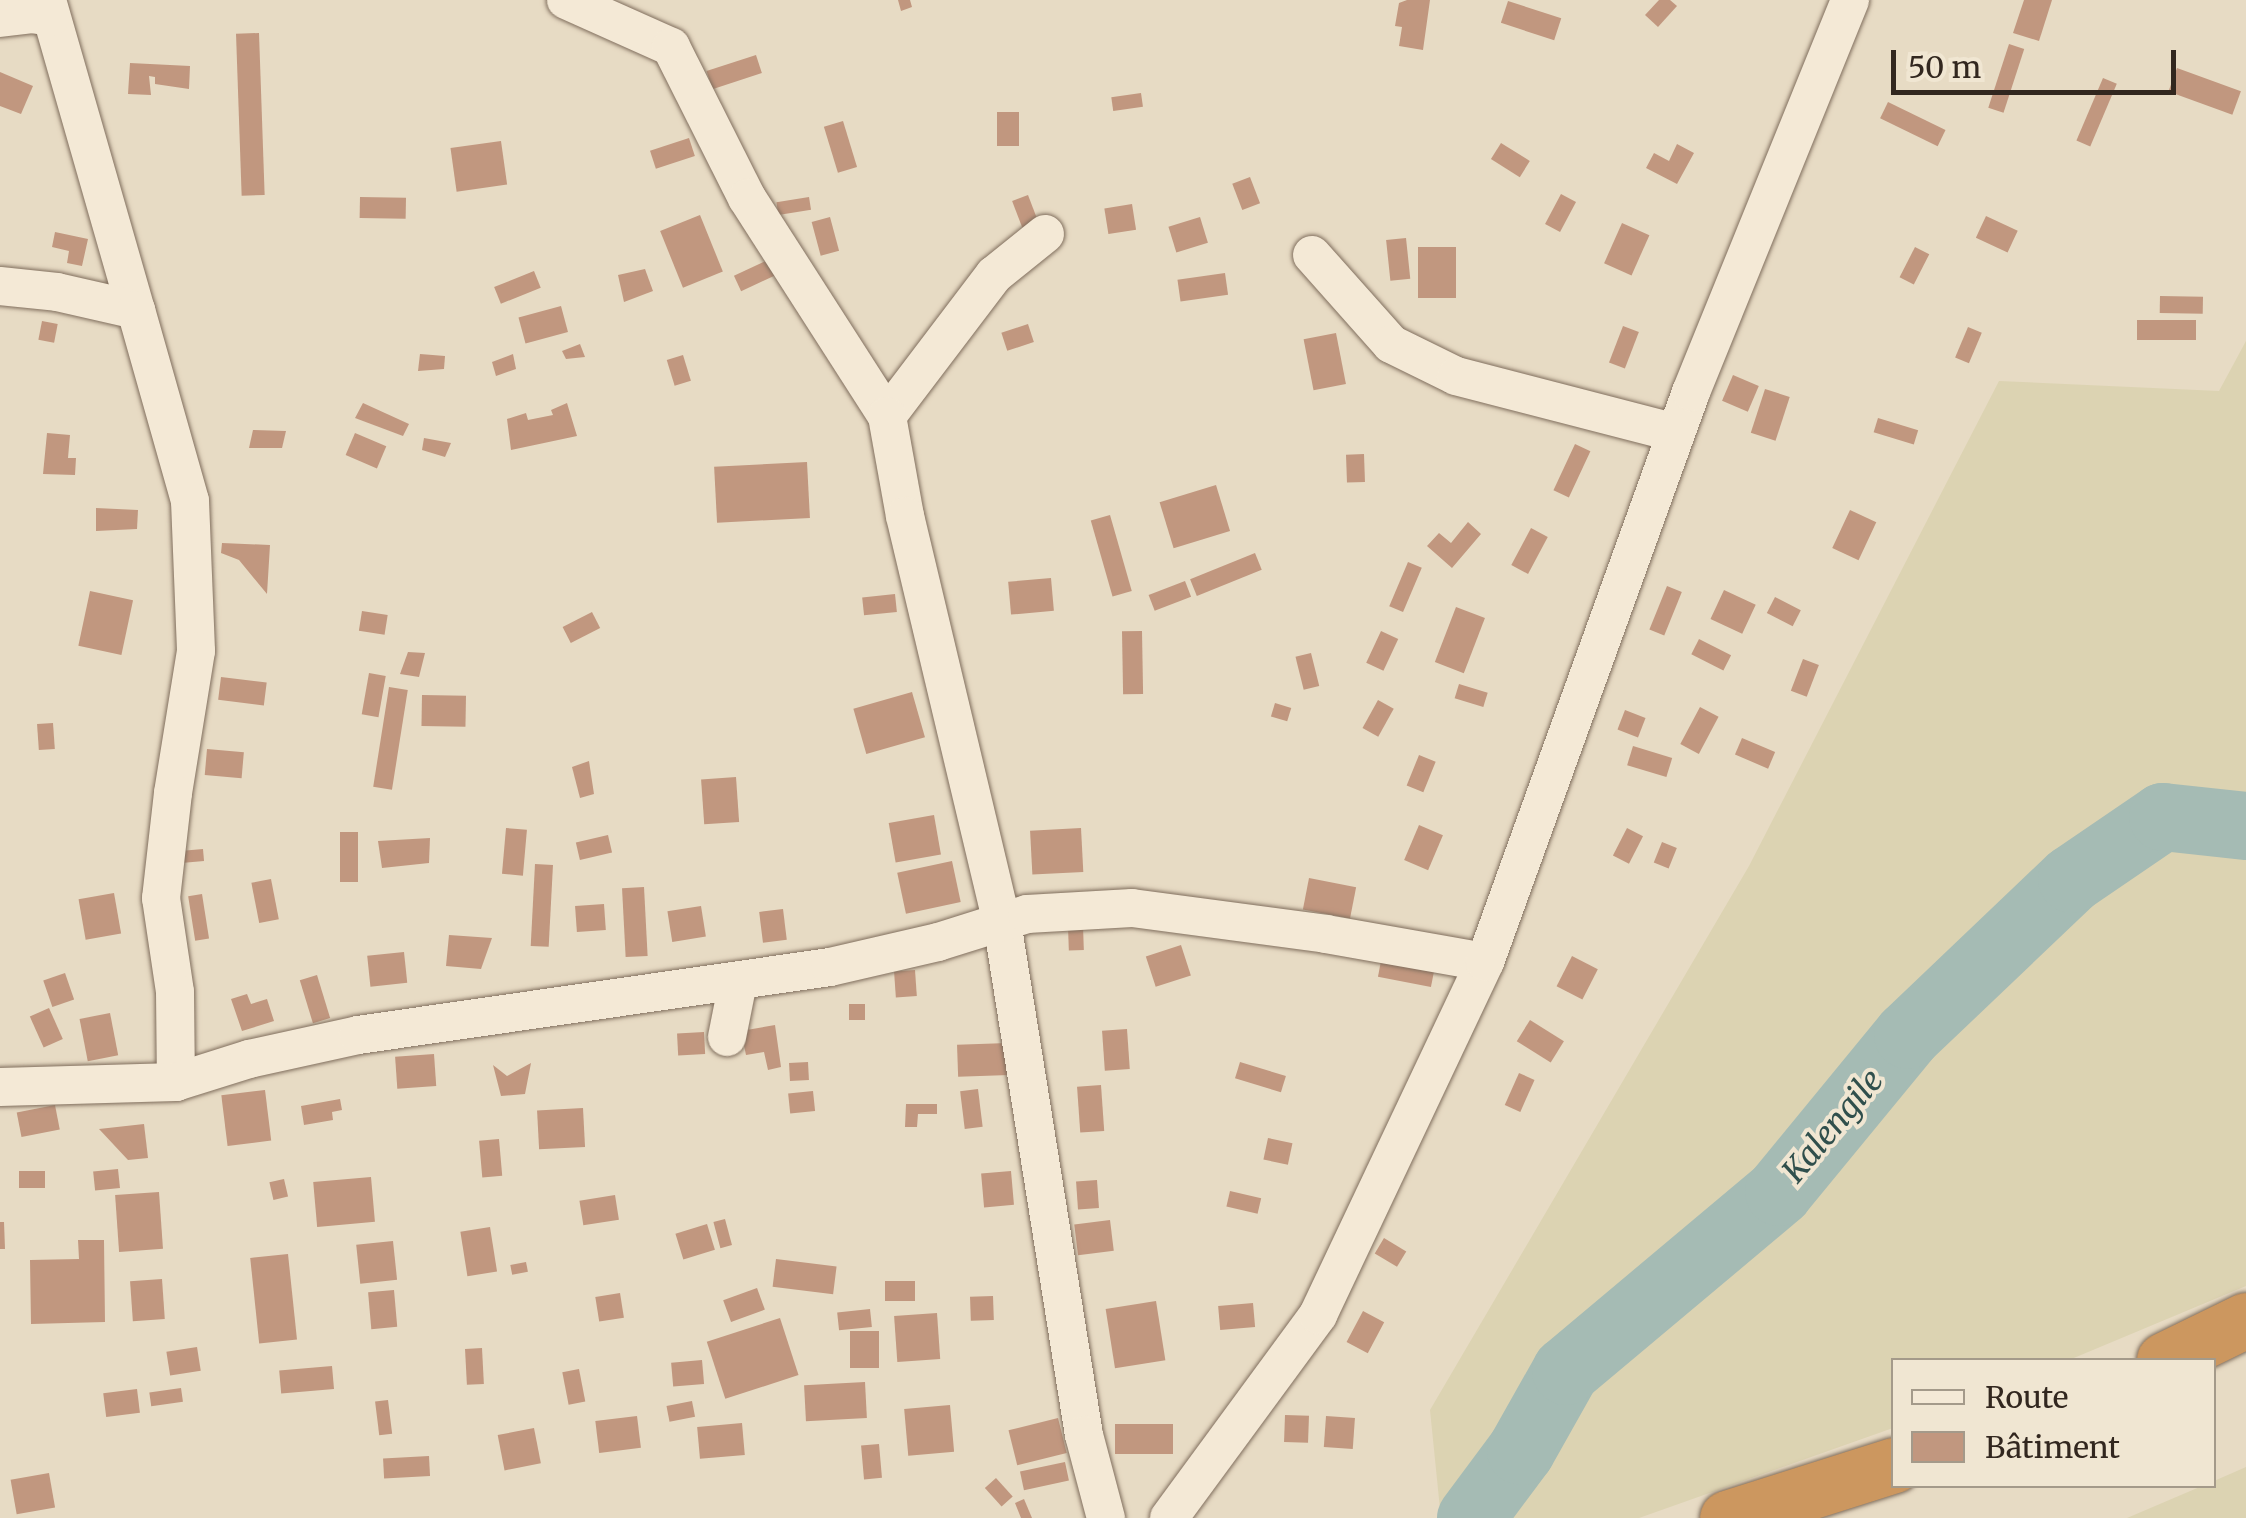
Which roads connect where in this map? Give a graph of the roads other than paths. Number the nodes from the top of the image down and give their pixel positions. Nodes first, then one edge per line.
1 (566, 0) edge
2 (1850, 0) edge
3 (49, 8) edge
4 (0, 18) edge
5 (1044, 234) dead end
6 (1312, 255) dead end
7 (0, 286) edge
8 (136, 310) junction
9 (887, 416) junction
10 (1676, 432) junction
11 (1002, 922) junction
12 (1485, 962) junction
13 (738, 982) junction
14 (727, 1037) dead end
15 (176, 1082) junction
16 (0, 1088) edge
17 (2246, 1320) edge
18 (2168, 1358) edge
19 (1891, 1466) edge
20 (1106, 1518) edge
21 (1168, 1518) edge
22 (1727, 1518) edge

1 - 9 street
2 - 10 street
3 - 4 street
3 - 8 street
5 - 9 street
6 - 10 street
7 - 8 street
8 - 15 street
9 - 11 street
10 - 12 street
11 - 12 street
11 - 13 street
11 - 20 street
12 - 21 street
13 - 14 street
13 - 15 street
15 - 16 street
17 - 18 highway
19 - 22 highway

